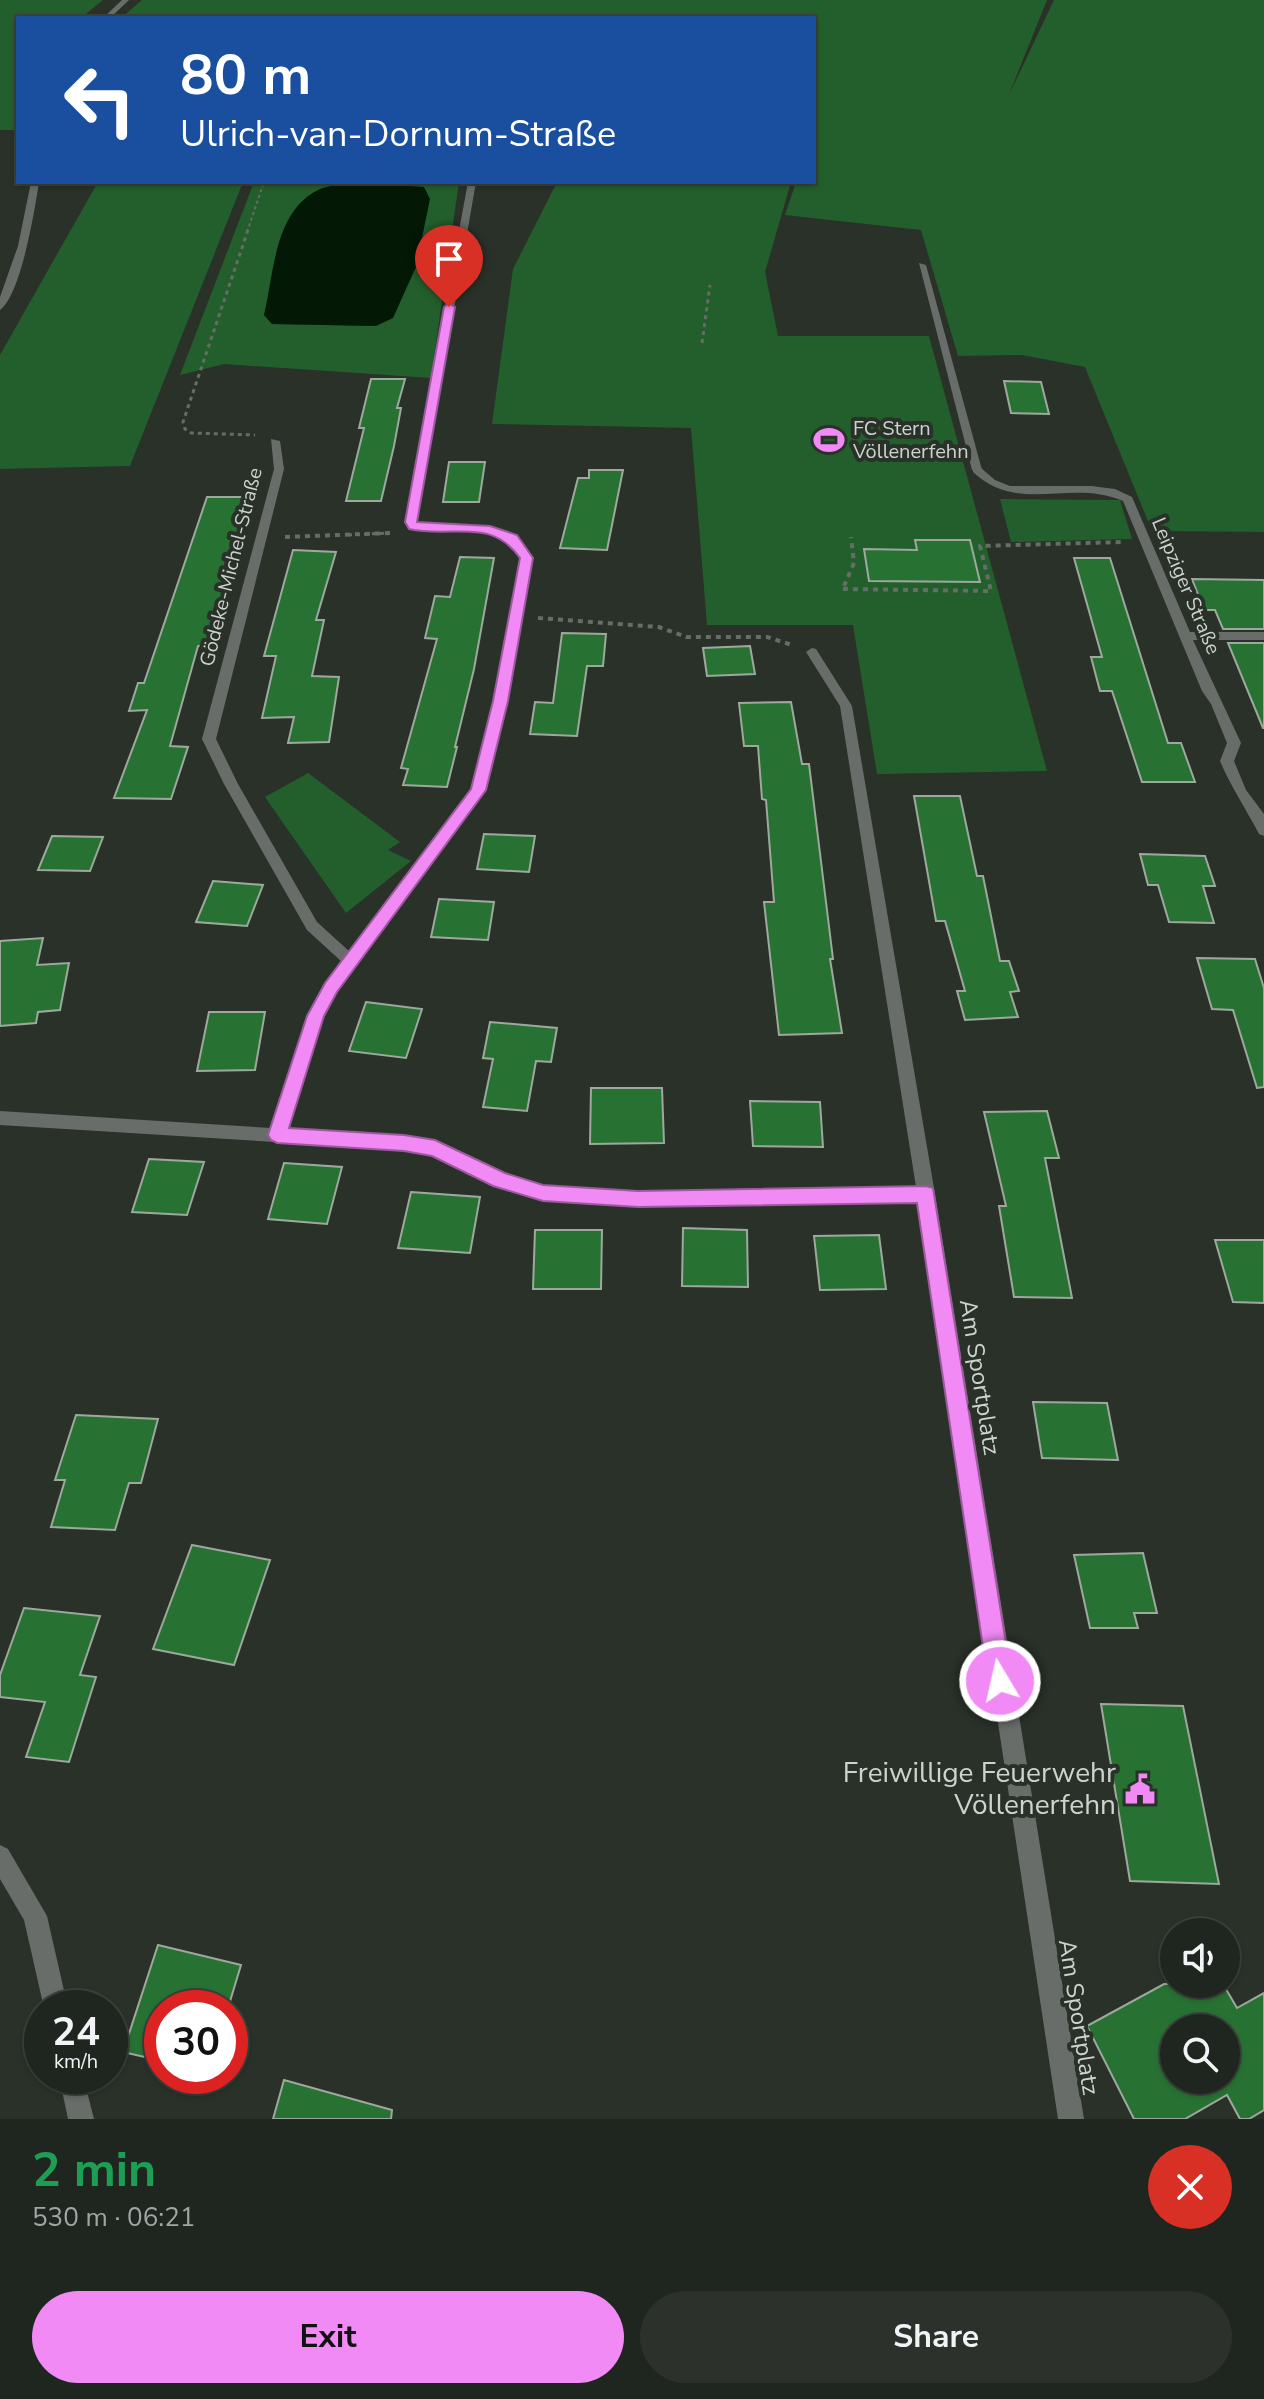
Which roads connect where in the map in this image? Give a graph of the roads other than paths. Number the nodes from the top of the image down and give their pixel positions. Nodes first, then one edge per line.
1 (126, 0) edge
2 (108, 16) edge
3 (35, 184) edge
4 (472, 184) edge
5 (922, 265) dead end
6 (0, 307) edge
7 (275, 441) road end
8 (1188, 636) junction
9 (1264, 636) edge
10 (812, 652) road end
11 (1264, 831) edge
12 (351, 962) junction
13 (0, 1118) edge
14 (277, 1135) junction
15 (926, 1194) junction
16 (0, 1857) edge
17 (52, 1990) edge
18 (75, 2094) edge
19 (81, 2119) edge
20 (1071, 2119) edge

1 - 2 street
3 - 6 street
4 - 12 street
5 - 8 street, Leipziger Straße
7 - 12 street, Gödeke-Michel-Straße
8 - 9 street
8 - 11 street, Leipziger Straße
10 - 15 street, Am Sportplatz
12 - 14 street
13 - 14 street
14 - 15 street
15 - 20 street, Am Sportplatz
16 - 17 street
18 - 19 street

